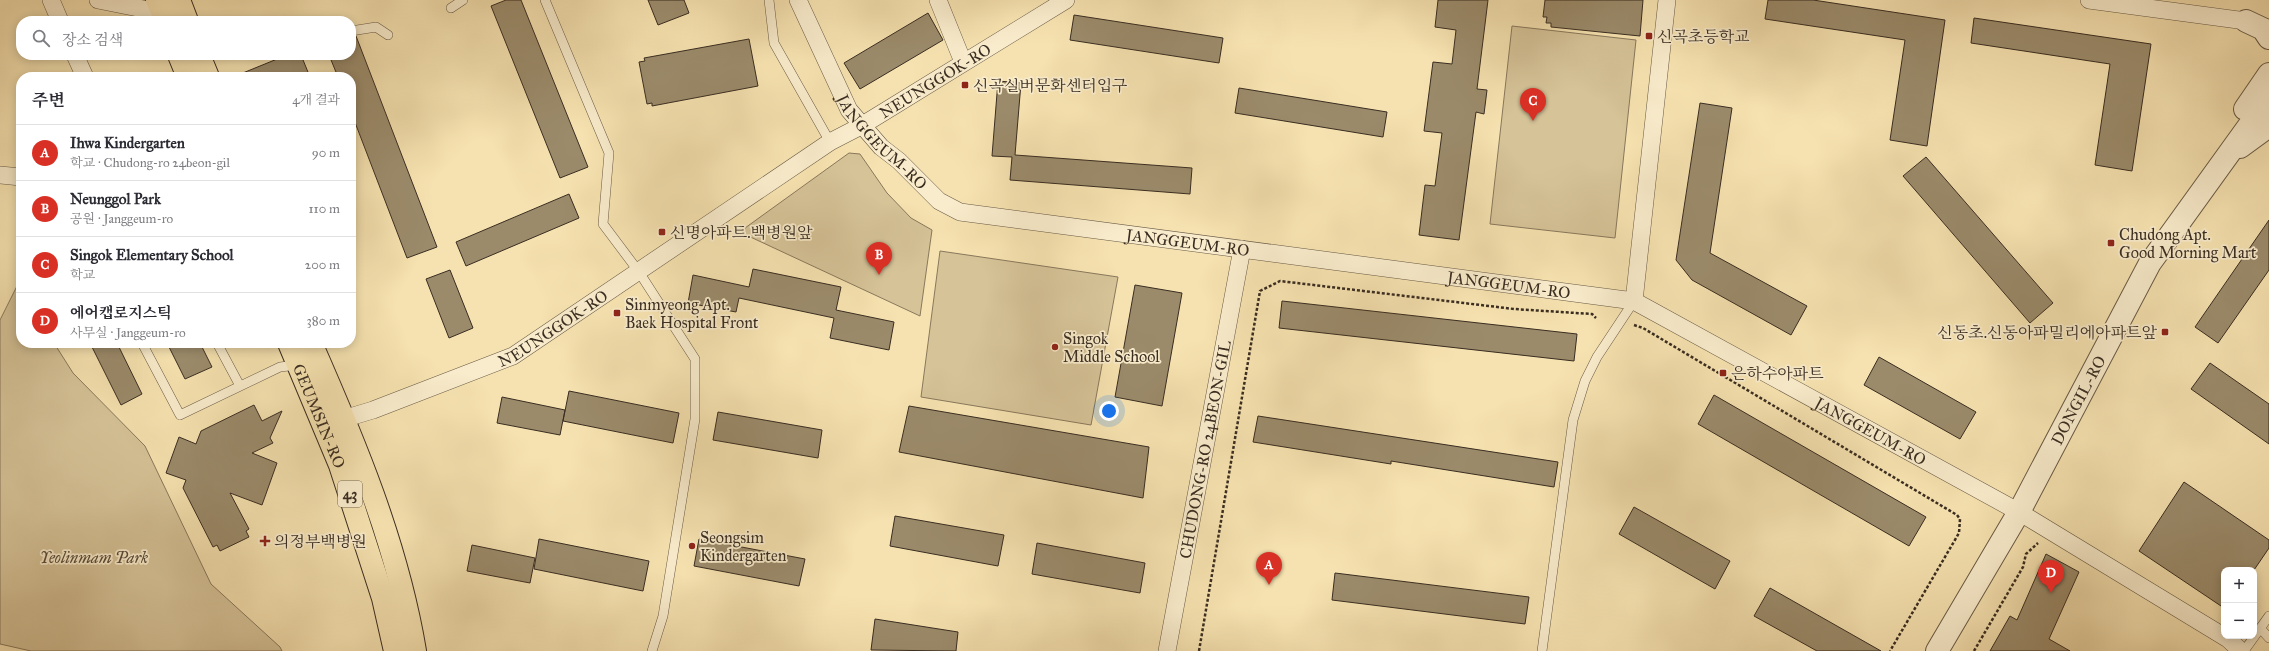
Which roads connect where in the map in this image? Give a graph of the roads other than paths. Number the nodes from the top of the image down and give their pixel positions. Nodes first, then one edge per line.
1 (51, 0) edge
2 (98, 0) edge
3 (463, 0) edge
4 (545, 0) edge
5 (769, 0) edge
6 (798, 0) edge
7 (938, 0) edge
8 (1066, 0) edge
9 (1667, 0) edge
10 (2089, 0) edge
11 (452, 8) dead end
12 (166, 9) edge
13 (58, 16) edge
14 (178, 16) edge
15 (2269, 16) edge
16 (2246, 21) junction
17 (356, 30) edge
18 (388, 35) dead end
19 (2269, 38) edge
20 (77, 60) edge
21 (181, 60) edge
22 (201, 60) edge
23 (963, 62) junction
24 (83, 72) edge
25 (186, 72) edge
26 (206, 72) edge
27 (2269, 74) edge
28 (2269, 98) edge
29 (861, 126) junction
30 (2269, 126) edge
31 (2269, 138) edge
32 (830, 142) junction
33 (2229, 155) junction
34 (0, 175) edge
35 (16, 177) edge
36 (1242, 249) junction
37 (639, 272) junction
38 (1634, 301) junction
39 (145, 348) edge
40 (220, 348) edge
41 (291, 348) edge
42 (312, 348) edge
43 (297, 365) junction
44 (240, 386) junction
45 (334, 422) junction
46 (2019, 512) junction
47 (2269, 616) edge
48 (2260, 628) junction
49 (2269, 638) edge
50 (395, 651) edge
51 (415, 651) edge
52 (652, 651) edge
53 (1167, 651) edge
54 (1542, 651) edge
55 (1936, 651) edge
56 (2241, 651) edge
57 (2244, 651) edge

1 - 13 street
2 - 12 street
3 - 11 lane
4 - 37 lane
5 - 32 lane
6 - 29 street, JANGGEUM-RO
7 - 23 street
8 - 23 street, NEUNGGOK-RO
9 - 38 street
10 - 16 street
12 - 14 main road
15 - 16 street
16 - 19 street
17 - 18 lane
20 - 24 street
21 - 25 main road
22 - 26 main road
23 - 29 street, NEUNGGOK-RO
27 - 33 street
28 - 33 street, DONGIL-RO
29 - 32 street, NEUNGGOK-RO
29 - 36 street, JANGGEUM-RO
30 - 33 street, DONGIL-RO
31 - 33 street
32 - 37 street, NEUNGGOK-RO
33 - 46 street, DONGIL-RO
34 - 35 street
36 - 38 street, JANGGEUM-RO
36 - 53 street, CHUDONG-RO 24BEON-GIL
37 - 45 street, NEUNGGOK-RO
37 - 52 lane
38 - 46 street, JANGGEUM-RO
38 - 54 lane
39 - 44 lane
40 - 44 lane
41 - 43 main road, GEUMSIN-RO / 43
42 - 45 main road, GEUMSIN-RO / 43
43 - 44 lane
43 - 45 main road, GEUMSIN-RO / 43
45 - 50 main road, GEUMSIN-RO / 43
45 - 51 main road, GEUMSIN-RO / 43
46 - 55 street, DONGIL-RO
46 - 56 street, JANGGEUM-RO
47 - 48 lane
48 - 49 lane
48 - 57 lane

